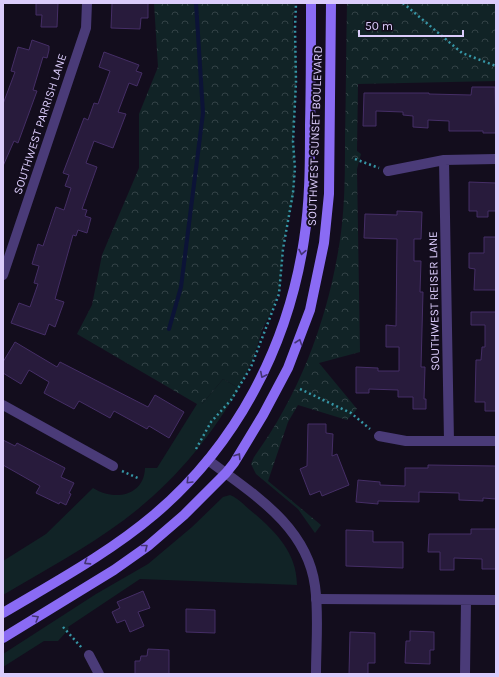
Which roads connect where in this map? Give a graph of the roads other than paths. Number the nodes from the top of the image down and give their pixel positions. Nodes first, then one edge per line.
1 (87, 3) edge
2 (311, 3) edge
3 (331, 3) edge
4 (496, 159) edge
5 (444, 160) junction
6 (388, 171) road end
7 (3, 275) edge
8 (3, 405) edge
9 (379, 436) road end
10 (449, 441) junction
11 (496, 441) edge
12 (208, 460) junction
13 (113, 466) road end
14 (226, 473) junction
15 (316, 599) junction
16 (496, 600) edge
17 (466, 601) junction
18 (3, 613) edge
19 (3, 638) edge
20 (89, 655) road end
21 (99, 674) edge
22 (316, 674) edge
23 (465, 674) edge

1 - 7 street, SOUTHWEST PARRISH LANE
2 -> 12 main road, SOUTHWEST SUNSET BOULEVARD
14 -> 3 main road, SOUTHWEST SUNSET BOULEVARD
4 - 5 street
5 - 6 street
5 - 10 street, SOUTHWEST REISER LANE
8 - 13 street
9 - 10 street
10 - 11 street
12 - 14 street
12 -> 18 main road, SOUTHWEST SUNSET BOULEVARD
14 - 15 street
19 -> 14 main road, SOUTHWEST SUNSET BOULEVARD
15 - 17 street
15 - 22 street
16 - 17 street
17 - 23 street
20 - 21 street

